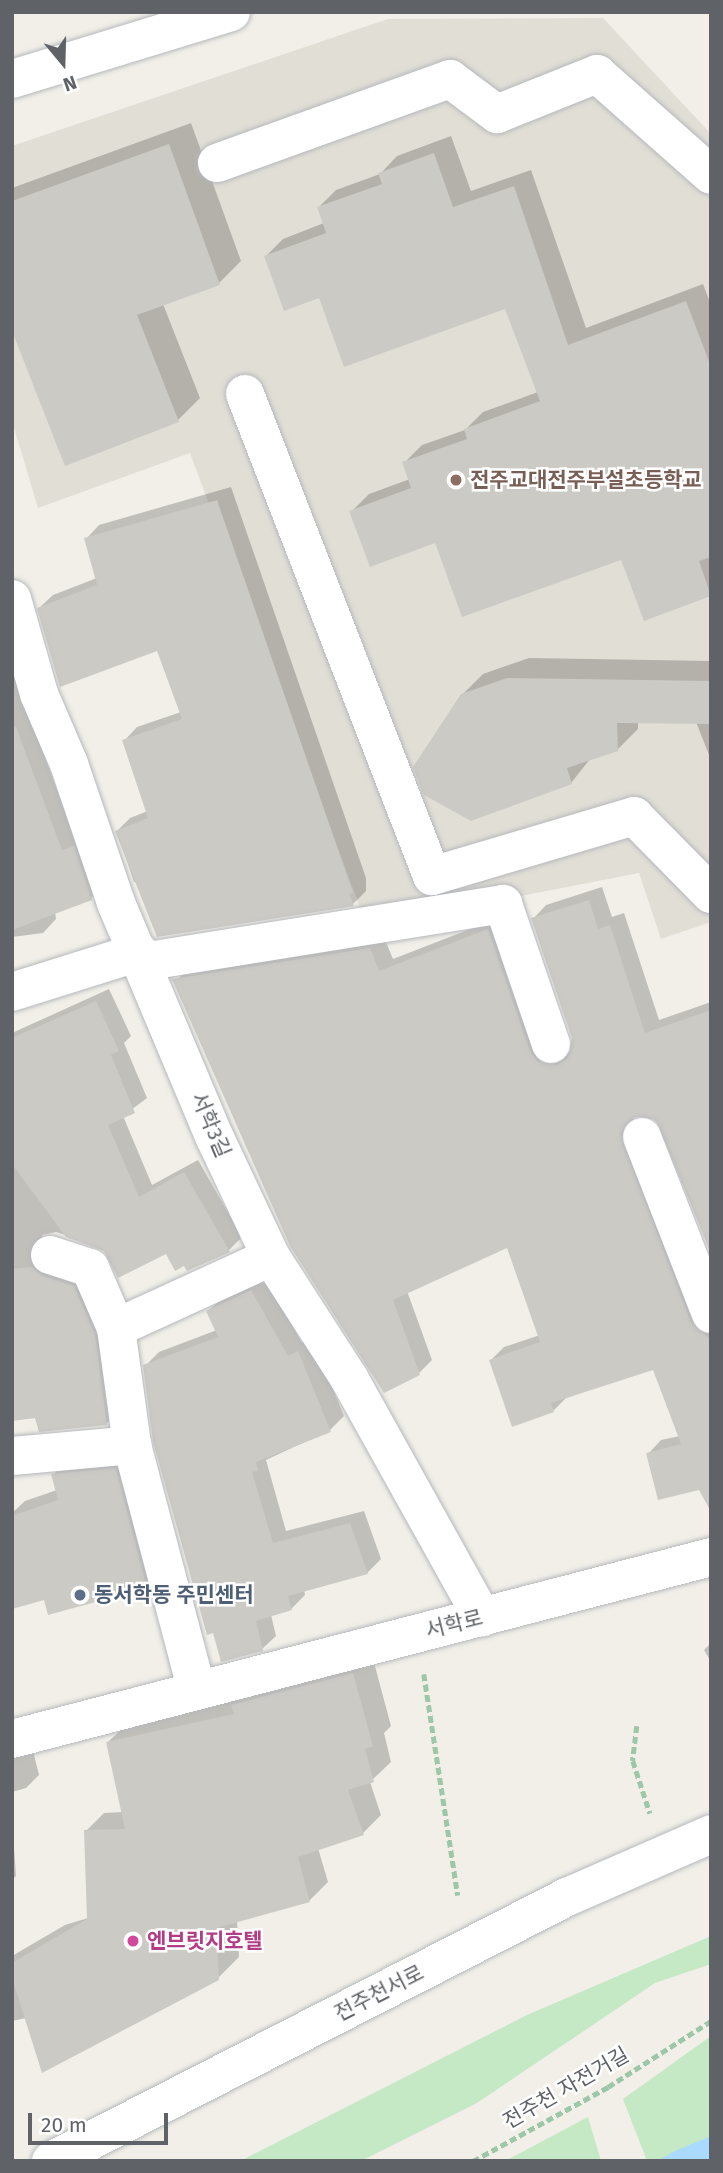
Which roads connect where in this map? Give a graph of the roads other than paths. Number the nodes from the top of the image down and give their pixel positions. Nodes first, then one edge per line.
1 (231, 12) edge
2 (12, 79) edge
3 (217, 163) dead end
4 (711, 175) edge
5 (245, 394) dead end
6 (12, 599) edge
7 (19, 643) edge
8 (711, 894) edge
9 (141, 957) junction
10 (12, 992) edge
11 (551, 1044) dead end
12 (642, 1138) dead end
13 (50, 1255) dead end
14 (271, 1257) junction
15 (711, 1314) edge
16 (116, 1328) junction
17 (132, 1445) junction
18 (12, 1456) edge
19 (711, 1557) edge
20 (482, 1616) junction
21 (197, 1691) junction
22 (13, 1734) edge
23 (711, 1834) edge
24 (51, 2161) edge

1 - 2 street
3 - 4 street
5 - 8 street
6 - 7 street, 서학3길
7 - 9 street, 서학3길
9 - 10 street
9 - 11 street
9 - 14 street, 서학3길
12 - 15 street
13 - 16 street
14 - 16 street
14 - 20 street, 서학3길
16 - 17 street
17 - 18 street
17 - 21 street
19 - 20 street, 서학로
20 - 21 street, 서학로
21 - 22 street, 서학로
23 - 24 street, 전주천서로

